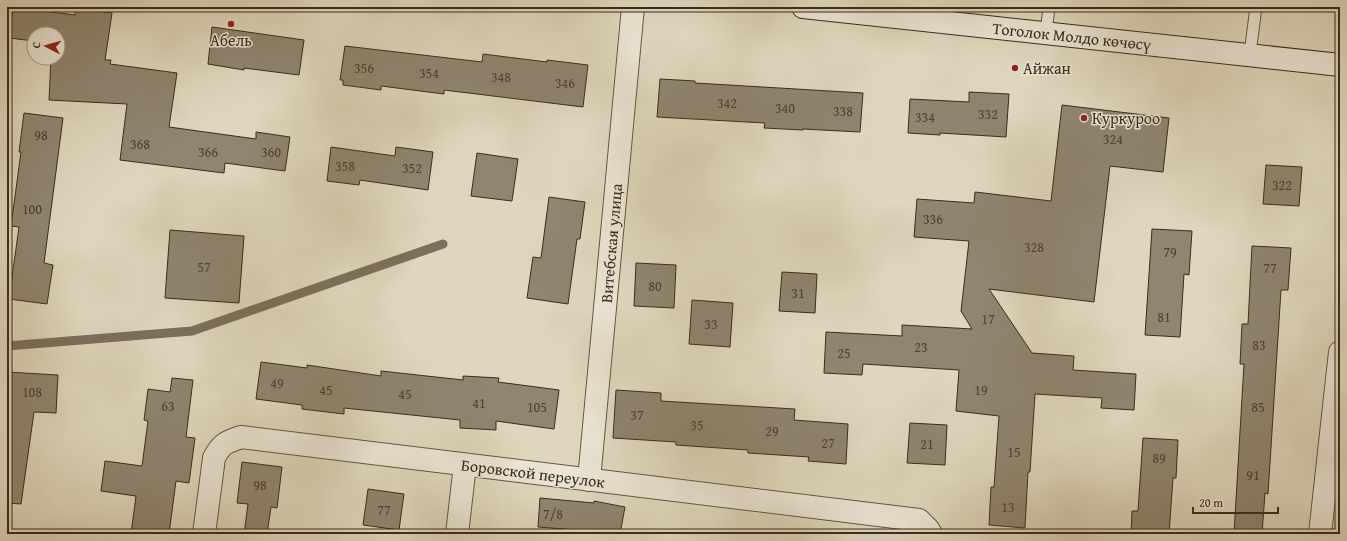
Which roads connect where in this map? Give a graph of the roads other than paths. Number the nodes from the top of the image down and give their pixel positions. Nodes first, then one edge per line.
1 (633, 7) edge
2 (803, 7) edge
3 (1049, 7) edge
4 (1256, 7) edge
5 (1046, 33) junction
6 (1250, 54) junction
7 (1340, 65) edge
8 (1340, 352) edge
9 (465, 465) junction
10 (589, 480) junction
11 (204, 534) edge
12 (457, 534) edge
13 (931, 534) edge
14 (1320, 534) edge

1 - 10 street, Витебская улица
2 - 5 street, Тоголок Молдо көчөсү
3 - 5 lane
4 - 6 lane
5 - 6 street, Тоголок Молдо көчөсү
6 - 7 street, Тоголок Молдо көчөсү
8 - 14 street
9 - 10 street, Боровской переулок
9 - 11 street, Боровской переулок
9 - 12 street
10 - 13 street, Боровской переулок

